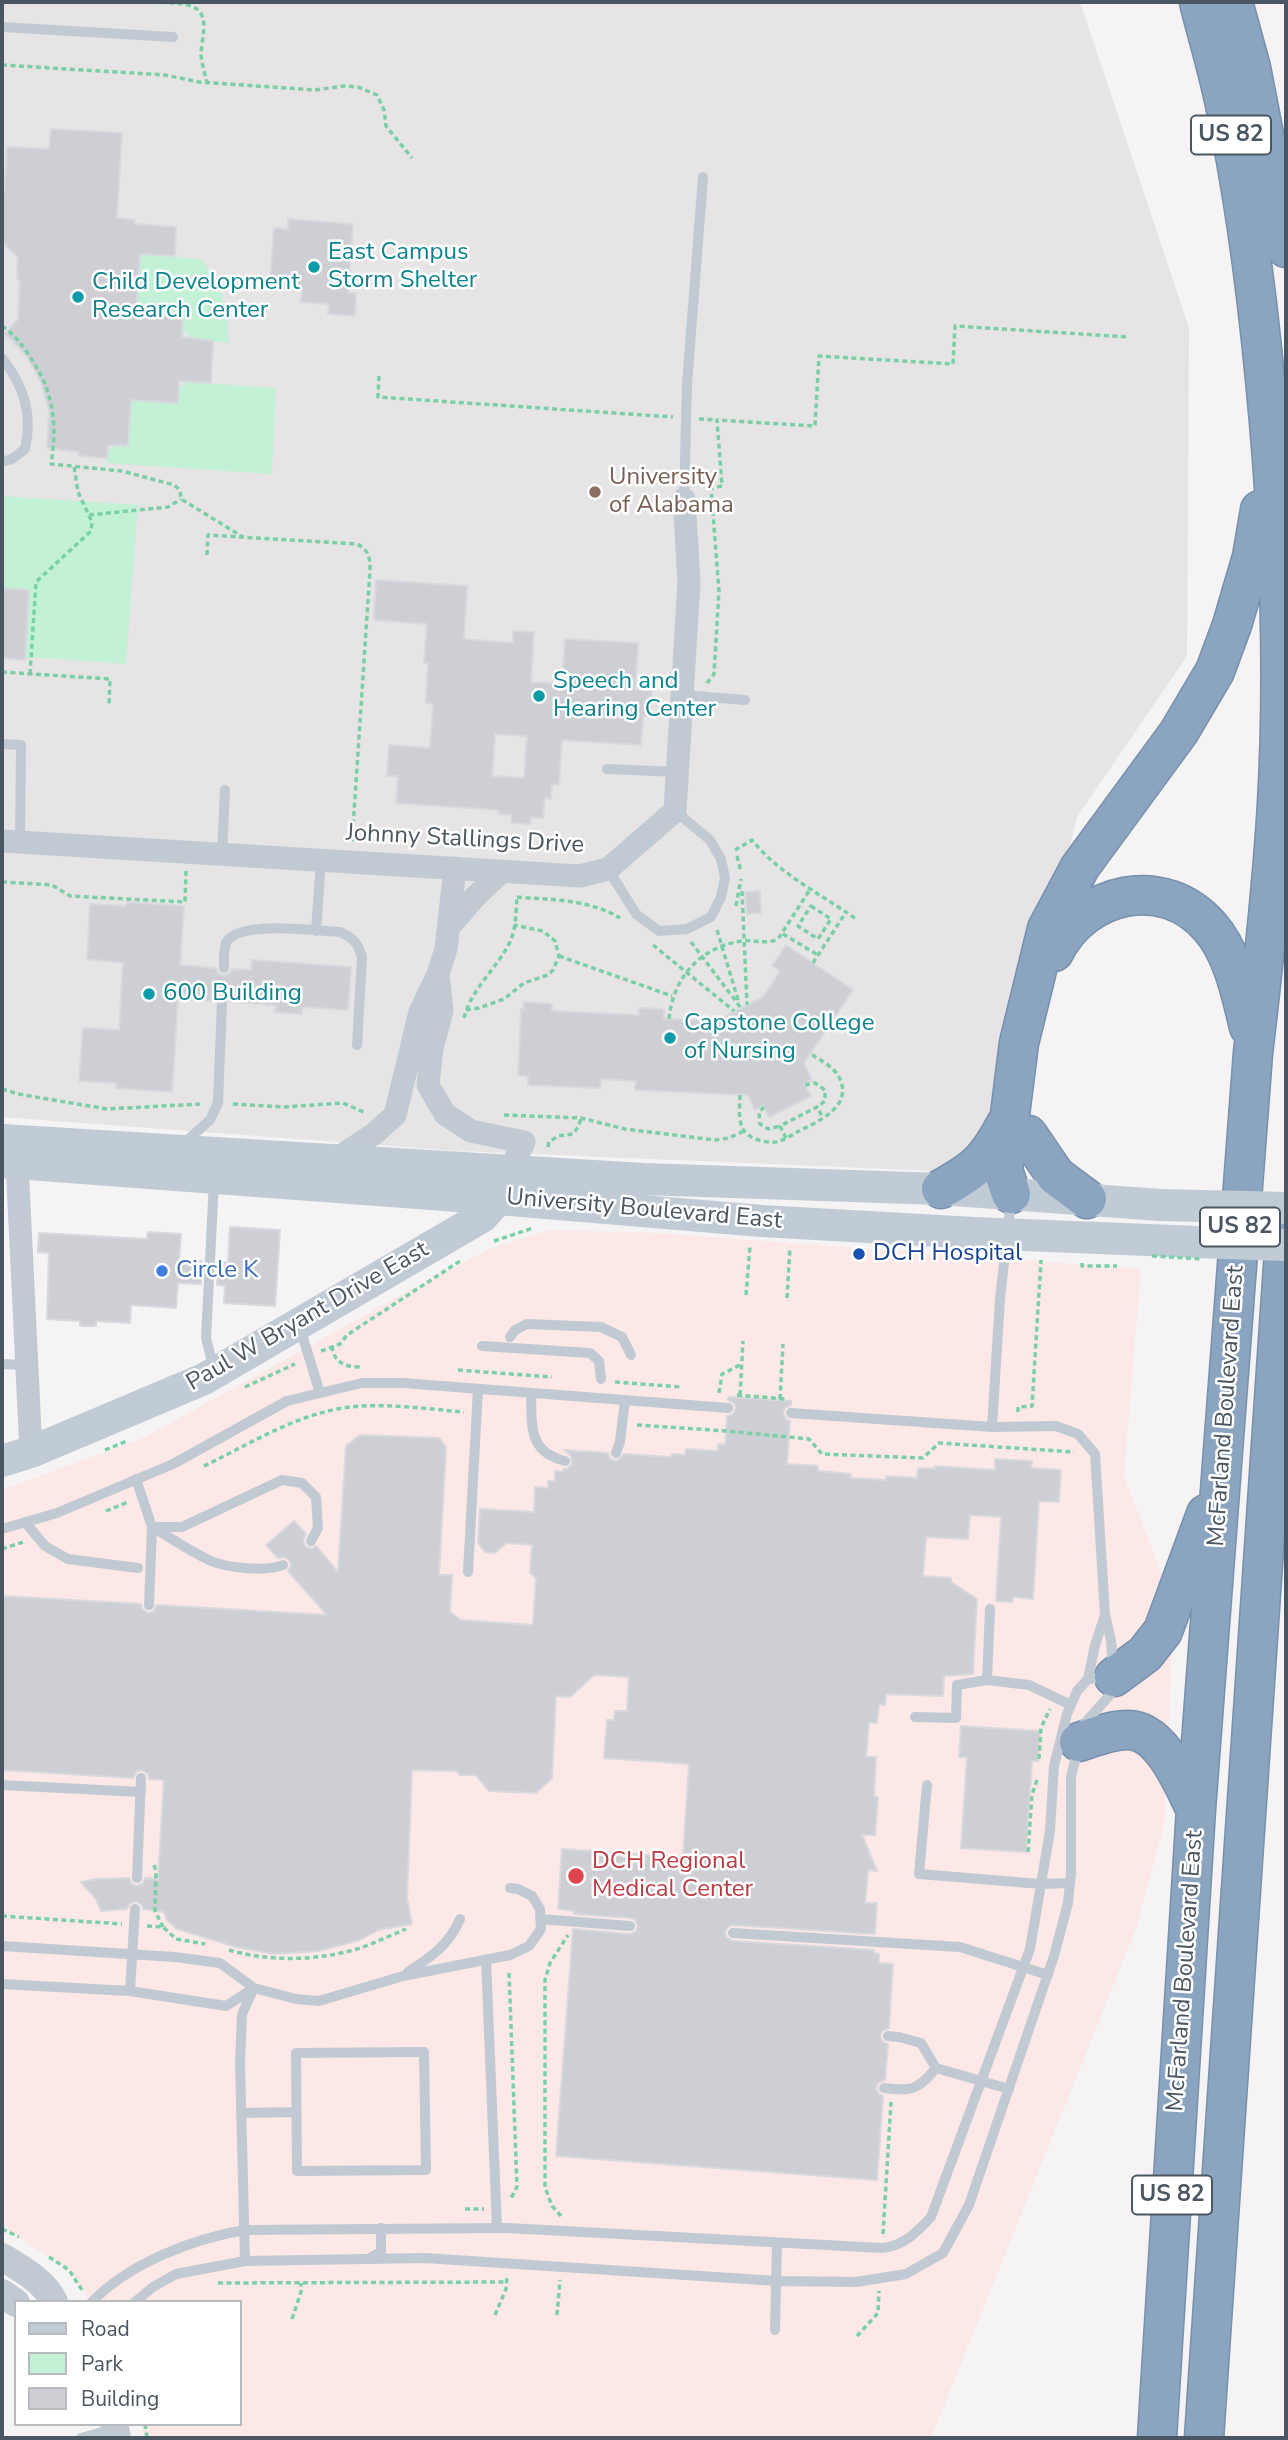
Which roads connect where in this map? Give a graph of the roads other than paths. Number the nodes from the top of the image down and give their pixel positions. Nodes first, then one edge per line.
1 (1199, 2) edge
2 (1233, 2) edge
3 (2, 27) edge
4 (173, 37) dead end
5 (703, 177) dead end
6 (1286, 248) edge
7 (2, 358) edge
8 (1271, 443) junction
9 (2, 462) edge
10 (684, 499) joint
11 (683, 695) junction
12 (745, 700) dead end
13 (2, 744) edge
14 (607, 769) dead end
15 (678, 772) junction
16 (225, 790) dead end
17 (675, 811) junction
18 (11, 841) edge
19 (222, 854) junction
20 (321, 860) junction
21 (455, 868) junction
22 (608, 869) junction
23 (510, 872) junction
24 (450, 926) junction
25 (316, 931) junction
26 (224, 968) dead end
27 (438, 974) junction
28 (222, 1002) dead end
29 (357, 1045) dead end
30 (1253, 1053) junction
31 (1019, 1126) junction
32 (177, 1150) junction
33 (7, 1155) edge
34 (333, 1161) junction
35 (214, 1178) junction
36 (504, 1185) junction
37 (941, 1189) junction
38 (1012, 1194) junction
39 (1087, 1199) junction
40 (1286, 1208) edge
41 (1286, 1222) edge
42 (1007, 1234) junction
43 (1286, 1245) edge
44 (298, 1324) junction
45 (510, 1336) dead end
46 (482, 1346) dead end
47 (631, 1355) dead end
48 (2, 1364) edge
49 (26, 1366) junction
50 (215, 1373) junction
51 (601, 1379) dead end
52 (478, 1389) junction
53 (320, 1393) junction
54 (531, 1393) junction
55 (625, 1400) junction
56 (728, 1408) dead end
57 (791, 1413) dead end
58 (992, 1427) junction
59 (616, 1453) dead end
60 (16, 1456) edge
61 (565, 1461) dead end
62 (1222, 1473) junction
63 (136, 1479) junction
64 (25, 1522) junction
65 (152, 1527) junction
66 (2, 1529) edge
67 (312, 1541) dead end
68 (283, 1564) dead end
69 (138, 1567) dead end
70 (468, 1572) dead end
71 (149, 1605) dead end
72 (990, 1609) dead end
73 (1105, 1615) junction
74 (1101, 1678) junction
75 (987, 1680) junction
76 (1071, 1705) junction
77 (915, 1717) dead end
78 (1079, 1742) junction
79 (141, 1778) dead end
80 (2, 1785) edge
81 (927, 1785) dead end
82 (141, 1792) junction
83 (1196, 1808) junction
84 (137, 1878) dead end
85 (1070, 1883) junction
86 (1041, 1884) junction
87 (510, 1888) dead end
88 (135, 1909) dead end
89 (460, 1919) dead end
90 (540, 1919) junction
91 (630, 1926) dead end
92 (733, 1933) dead end
93 (2, 1946) edge
94 (132, 1954) junction
95 (486, 1959) junction
96 (1024, 1966) junction
97 (1048, 1975) junction
98 (403, 1976) junction
99 (2, 1984) edge
100 (254, 1988) junction
101 (131, 1991) junction
102 (888, 2036) dead end
103 (936, 2068) junction
104 (983, 2080) junction
105 (1009, 2089) junction
106 (888, 2092) road end
107 (296, 2112) junction
108 (241, 2113) junction
109 (380, 2228) junction
110 (497, 2228) junction
111 (244, 2230) junction
112 (777, 2243) junction
113 (2, 2258) edge
114 (368, 2260) junction
115 (245, 2262) junction
116 (777, 2281) junction
117 (53, 2300) edge
118 (94, 2300) edge
119 (137, 2300) edge
120 (775, 2330) dead end
121 (116, 2430) edge
122 (81, 2438) edge
123 (1157, 2438) edge
124 (1204, 2438) edge

1 - 8 highway, McFarland Boulevard East / US 82
2 - 6 highway, US 82
3 - 4 lane
5 - 10 lane
7 - 9 lane
8 - 30 highway, McFarland Boulevard East / US 82
8 - 31 highway
10 - 11 street
11 - 12 lane
11 - 15 street
13 - 18 lane
14 - 15 lane
15 - 17 street
16 - 19 lane
17 - 22 street, Johnny Stallings Drive
17 - 22 lane
18 - 19 street, Johnny Stallings Drive
19 - 20 street, Johnny Stallings Drive
20 - 21 street, Johnny Stallings Drive
20 - 25 lane
21 - 23 street, Johnny Stallings Drive
21 - 24 street
22 - 23 street, Johnny Stallings Drive
23 - 24 street
24 - 27 street
25 - 26 lane
25 - 29 lane
27 - 34 street
27 - 36 street
28 - 32 lane
30 - 31 highway
30 - 62 highway, McFarland Boulevard East / US 82
31 - 37 highway
31 - 38 highway
31 - 39 highway
32 - 33 main road, University Boulevard East
32 - 34 main road, University Boulevard East
33 - 35 main road, University Boulevard East
33 - 49 street
34 - 36 main road, University Boulevard East
35 - 36 main road, University Boulevard East
35 - 50 lane
36 - 37 main road, University Boulevard East
36 - 42 main road, University Boulevard East
36 - 44 main road, Paul W Bryant Drive East
37 - 38 main road, University Boulevard East
38 - 39 main road, University Boulevard East
38 - 42 lane
39 - 40 main road, University Boulevard East, bridge
41 - 124 highway, McFarland Boulevard East / US 82
42 - 43 main road, University Boulevard East, bridge
42 - 58 lane
44 - 50 main road, Paul W Bryant Drive East
44 - 53 lane
45 - 47 lane
46 - 51 lane
48 - 49 lane
49 - 60 street
50 - 60 main road, Paul W Bryant Drive East
52 - 53 lane
52 - 54 lane
52 - 70 lane
53 - 63 lane
54 - 55 lane
54 - 61 lane
55 - 56 lane
55 - 59 lane
57 - 58 lane
58 - 73 lane
62 - 74 highway
62 - 83 highway, McFarland Boulevard East / US 82
63 - 64 lane
63 - 65 lane
64 - 66 lane
64 - 69 lane
65 - 67 lane
65 - 68 lane
65 - 71 lane
72 - 75 lane
73 - 74 lane
73 - 74 lane
74 - 76 lane
74 - 78 lane
75 - 76 lane
75 - 77 lane
76 - 86 lane
78 - 83 highway
78 - 85 lane
79 - 82 lane
80 - 82 lane
81 - 86 lane
82 - 84 lane
83 - 123 highway, McFarland Boulevard East / US 82
85 - 86 lane
85 - 97 lane
86 - 96 lane
87 - 90 lane
88 - 94 lane
89 - 98 lane
90 - 91 lane
90 - 95 lane
92 - 96 lane
93 - 94 lane
94 - 100 lane
94 - 101 lane
95 - 98 lane
95 - 110 lane
96 - 97 lane
96 - 104 lane
97 - 105 lane
98 - 100 lane
99 - 101 lane
100 - 101 lane
100 - 108 lane
102 - 103 lane
103 - 104 lane
103 - 106 lane
104 - 105 lane
104 - 112 lane
105 - 116 lane
107 - 107 lane
107 - 108 lane
108 - 111 lane
109 - 110 lane
109 - 111 lane
109 - 114 lane
110 - 112 lane
111 - 115 lane
111 - 118 lane
112 - 116 lane
113 - 117 street
114 - 115 lane
114 - 116 lane
115 - 119 lane
116 - 120 lane
121 - 122 lane

